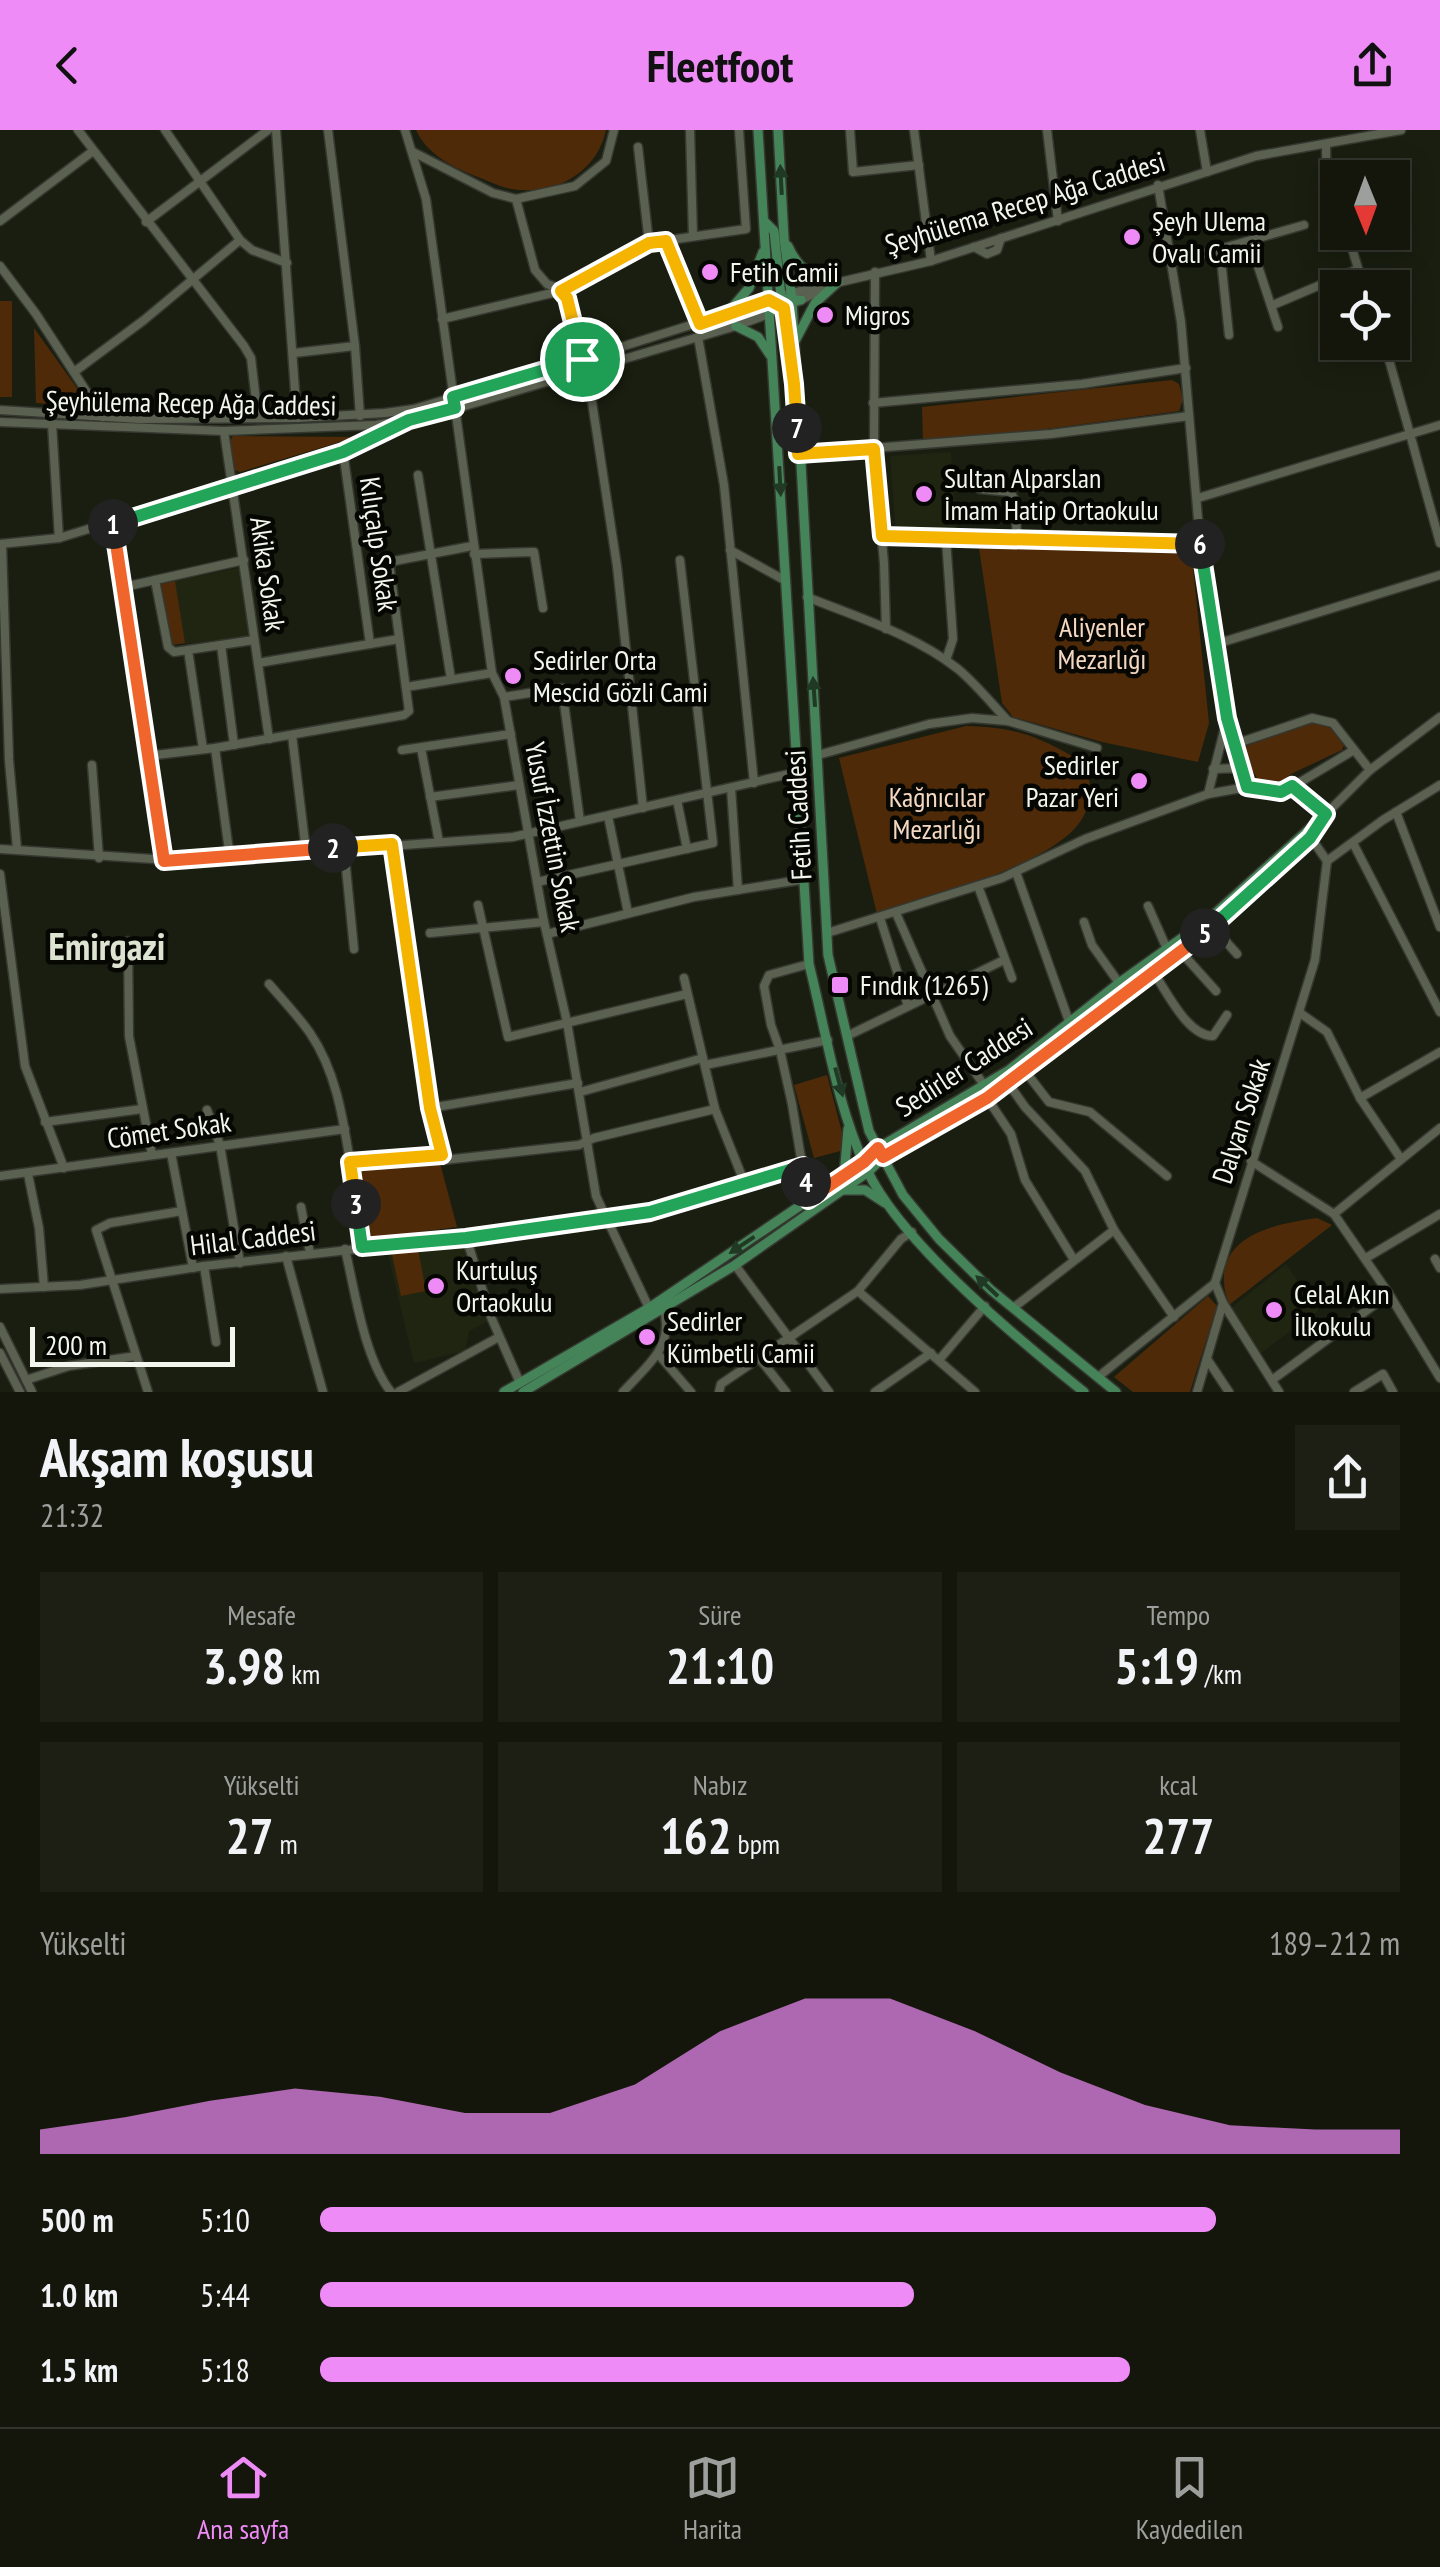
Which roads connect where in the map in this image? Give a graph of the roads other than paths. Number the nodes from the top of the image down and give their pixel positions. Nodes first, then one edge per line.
1 (78, 130) edge
2 (165, 130) edge
3 (268, 130) edge
4 (276, 130) edge
5 (328, 130) edge
6 (405, 130) edge
7 (614, 130) edge
8 (690, 130) edge
9 (739, 130) edge
10 (758, 130) edge
11 (778, 130) edge
12 (850, 130) edge
13 (914, 130) edge
14 (1047, 130) edge
15 (1200, 130) edge
16 (1401, 130) edge
17 (1382, 133) edge
18 (1326, 144) junction
19 (638, 146) dead end
20 (93, 151) junction
21 (413, 152) junction
22 (1326, 160) edge
23 (919, 165) junction
24 (1206, 172) junction
25 (201, 182) junction
26 (1158, 186) junction
27 (516, 199) junction
28 (0, 221) edge
29 (764, 221) junction
30 (1058, 221) junction
31 (146, 222) junction
32 (1304, 225) dead end
33 (693, 236) junction
34 (784, 238) junction
35 (240, 240) junction
36 (666, 241) junction
37 (1250, 242) junction
38 (649, 243) junction
39 (766, 244) junction
40 (1220, 250) junction
41 (1352, 250) edge
42 (931, 260) junction
43 (287, 263) junction
44 (1171, 263) junction
45 (0, 266) edge
46 (1358, 270) edge
47 (875, 272) junction
48 (192, 281) junction
49 (838, 282) junction
50 (1320, 285) edge
51 (561, 291) junction
52 (769, 300) junction
53 (790, 300) junction
54 (1272, 305) junction
55 (770, 314) junction
56 (726, 315) junction
57 (442, 319) junction
58 (700, 324) junction
59 (736, 326) junction
60 (1278, 327) dead end
61 (1229, 335) dead end
62 (698, 337) junction
63 (355, 346) junction
64 (793, 346) junction
65 (294, 353) junction
66 (773, 360) junction
67 (1389, 360) edge
68 (585, 364) junction
69 (1186, 368) junction
70 (74, 372) junction
71 (794, 384) junction
72 (453, 397) junction
73 (873, 403) junction
74 (455, 408) junction
75 (0, 410) edge
76 (103, 416) junction
77 (360, 416) junction
78 (1190, 416) junction
79 (258, 418) junction
80 (297, 418) junction
81 (409, 420) junction
82 (0, 422) edge
83 (52, 424) junction
84 (1440, 424) edge
85 (224, 431) junction
86 (1410, 434) junction
87 (874, 449) junction
88 (343, 452) junction
89 (798, 454) junction
90 (418, 475) dead end
91 (232, 485) junction
92 (980, 489) dead end
93 (1198, 498) junction
94 (113, 522) junction
95 (882, 536) junction
96 (59, 538) junction
97 (946, 539) junction
98 (1017, 539) junction
99 (1200, 542) junction
100 (1440, 543) edge
101 (1, 544) edge
102 (473, 550) junction
103 (730, 550) junction
104 (431, 554) junction
105 (244, 560) junction
106 (680, 560) dead end
107 (1440, 575) edge
108 (155, 580) junction
109 (786, 581) junction
110 (124, 587) junction
111 (808, 596) junction
112 (543, 608) dead end
113 (886, 629) junction
114 (2, 635) edge
115 (399, 638) junction
116 (254, 640) junction
117 (370, 644) junction
118 (1214, 644) junction
119 (221, 645) junction
120 (188, 650) junction
121 (946, 660) junction
122 (258, 663) junction
123 (492, 672) junction
124 (451, 679) junction
125 (406, 687) junction
126 (504, 696) junction
127 (1440, 717) edge
128 (1227, 718) junction
129 (1008, 721) junction
130 (510, 734) junction
131 (292, 736) junction
132 (269, 739) junction
133 (1235, 744) junction
134 (234, 745) junction
135 (215, 748) junction
136 (422, 748) junction
137 (1098, 748) dead end
138 (203, 750) junction
139 (402, 750) dead end
140 (1354, 750) junction
141 (818, 755) junction
142 (147, 756) junction
143 (4, 760) edge
144 (92, 765) dead end
145 (1242, 768) junction
146 (1213, 769) junction
147 (1370, 770) junction
148 (798, 772) junction
149 (754, 783) junction
150 (520, 785) junction
151 (1440, 785) edge
152 (1292, 786) junction
153 (1247, 787) junction
154 (731, 788) junction
155 (707, 794) junction
156 (1208, 794) junction
157 (430, 797) junction
158 (677, 800) junction
159 (643, 808) junction
160 (1396, 812) junction
161 (1326, 814) junction
162 (608, 816) junction
163 (580, 821) junction
164 (528, 834) junction
165 (1310, 838) junction
166 (438, 842) junction
167 (1353, 843) junction
168 (392, 844) junction
169 (344, 848) junction
170 (686, 848) junction
171 (0, 849) edge
172 (16, 849) junction
173 (306, 851) junction
174 (100, 858) junction
175 (230, 858) junction
176 (164, 861) junction
177 (1328, 861) junction
178 (618, 864) junction
179 (1016, 872) junction
180 (0, 874) edge
181 (806, 879) junction
182 (537, 882) junction
183 (978, 886) junction
184 (738, 890) junction
185 (478, 905) dead end
186 (1148, 906) dead end
187 (628, 913) junction
188 (896, 913) junction
189 (880, 918) junction
190 (544, 922) junction
191 (1084, 922) dead end
192 (1440, 927) edge
193 (482, 928) junction
194 (1213, 928) junction
195 (430, 933) dead end
196 (827, 933) junction
197 (547, 934) junction
198 (128, 941) dead end
199 (354, 948) dead end
200 (1168, 950) junction
201 (1180, 951) junction
202 (1237, 954) dead end
203 (1004, 960) junction
204 (809, 964) junction
205 (1153, 972) junction
206 (684, 978) dead end
207 (1012, 978) dead end
208 (1120, 983) junction
209 (269, 984) dead end
210 (1216, 990) dead end
211 (933, 993) junction
212 (687, 994) junction
213 (908, 1006) junction
214 (1440, 1012) edge
215 (1300, 1014) junction
216 (1228, 1015) dead end
217 (567, 1022) junction
218 (1074, 1027) junction
219 (846, 1036) junction
220 (828, 1040) junction
221 (780, 1050) junction
222 (1440, 1052) edge
223 (704, 1062) junction
224 (1025, 1072) junction
225 (1008, 1082) junction
226 (984, 1085) junction
227 (579, 1088) junction
228 (987, 1098) junction
229 (1360, 1098) junction
230 (430, 1108) junction
231 (716, 1109) junction
232 (142, 1110) junction
233 (207, 1110) dead end
234 (848, 1116) junction
235 (45, 1122) junction
236 (345, 1129) junction
237 (1439, 1132) edge
238 (588, 1142) junction
239 (220, 1145) junction
240 (171, 1152) junction
241 (881, 1153) junction
242 (152, 1155) junction
243 (442, 1155) junction
244 (1401, 1159) junction
245 (1251, 1160) junction
246 (350, 1162) junction
247 (803, 1166) junction
248 (866, 1167) junction
249 (64, 1168) junction
250 (28, 1174) junction
251 (0, 1176) edge
252 (844, 1176) junction
253 (1167, 1176) dead end
254 (745, 1184) junction
255 (842, 1191) junction
256 (808, 1200) junction
257 (301, 1207) dead end
258 (891, 1208) junction
259 (182, 1211) junction
260 (1334, 1214) junction
261 (1440, 1214) edge
262 (605, 1218) junction
263 (1114, 1230) junction
264 (912, 1232) junction
265 (466, 1238) junction
266 (362, 1247) junction
267 (345, 1249) junction
268 (310, 1253) junction
269 (286, 1256) junction
270 (1366, 1258) junction
271 (1074, 1260) junction
272 (240, 1263) junction
273 (735, 1265) junction
274 (204, 1266) junction
275 (193, 1268) junction
276 (114, 1281) junction
277 (1215, 1283) junction
278 (44, 1287) junction
279 (0, 1289) edge
280 (858, 1291) junction
281 (1389, 1294) junction
282 (1223, 1303) junction
283 (985, 1306) junction
284 (649, 1308) junction
285 (1013, 1308) junction
286 (664, 1310) junction
287 (1174, 1317) junction
288 (0, 1326) edge
289 (1044, 1336) junction
290 (499, 1337) junction
291 (789, 1339) junction
292 (216, 1342) dead end
293 (1033, 1347) junction
294 (0, 1353) edge
295 (658, 1354) junction
296 (136, 1356) junction
297 (935, 1356) junction
298 (760, 1358) junction
299 (1206, 1359) junction
300 (1098, 1377) junction
301 (1440, 1378) edge
302 (26, 1380) junction
303 (1272, 1380) junction
304 (522, 1387) edge
305 (1080, 1391) edge
306 (20, 1392) edge
307 (32, 1392) edge
308 (148, 1392) edge
309 (323, 1392) edge
310 (395, 1392) edge
311 (504, 1392) edge
312 (623, 1392) edge
313 (691, 1392) edge
314 (720, 1392) edge
315 (786, 1392) edge
316 (829, 1392) edge
317 (875, 1392) edge
318 (975, 1392) edge
319 (1116, 1392) edge
320 (1196, 1392) edge
321 (1229, 1392) edge
322 (1280, 1392) edge
323 (1354, 1392) edge
324 (1394, 1392) edge

1 - 20 street
2 - 25 street
3 - 25 street
4 - 43 street
5 - 63 street
6 - 21 street, Yusuf İzzettin Sokak
7 - 27 street
8 - 33 street
9 - 33 street
10 - 29 main road, Fetih Caddesi
34 -> 11 main road, Fetih Caddesi
12 - 23 street
13 - 23 street
14 - 30 street
15 - 24 street
16 - 17 street, Şeyhülema Recep Ağa Caddesi
17 - 18 street, Şeyhülema Recep Ağa Caddesi
18 - 22 street
18 - 24 street, Şeyhülema Recep Ağa Caddesi
19 - 38 street
20 - 28 street
20 - 31 street
21 - 27 street
21 - 57 street, Yusuf İzzettin Sokak
23 - 42 street
24 - 26 street, Şeyhülema Recep Ağa Caddesi
25 - 31 street
25 - 35 street
26 - 30 street, Şeyhülema Recep Ağa Caddesi
26 - 44 street
27 - 51 street
29 - 39 main road, Fetih Caddesi
29 - 53 main road
30 - 42 street, Şeyhülema Recep Ağa Caddesi
31 - 48 street
32 - 37 street
33 - 36 street
34 - 49 main road
34 - 53 main road, Fetih Caddesi
35 - 43 street
35 - 48 street
36 - 38 street
36 - 58 street
37 - 40 street
37 - 54 street
38 - 51 street
39 - 52 main road, Fetih Caddesi
39 - 56 main road
40 - 44 street
40 - 61 street
41 - 46 street
42 - 47 street, Şeyhülema Recep Ağa Caddesi
43 - 65 street
44 - 69 street
45 - 70 street
47 - 49 street, Şeyhülema Recep Ağa Caddesi
47 - 73 street
48 - 70 street
48 - 79 street
49 - 53 street, Şeyhülema Recep Ağa Caddesi
49 - 64 main road
50 - 54 street
51 - 57 street
51 - 68 street
52 - 53 main road
52 - 55 main road, Fetih Caddesi
52 - 56 street, Şeyhülema Recep Ağa Caddesi
53 - 55 street, Şeyhülema Recep Ağa Caddesi
53 - 64 main road, Fetih Caddesi
53 - 71 main road
54 - 60 street
55 - 59 street, Şeyhülema Recep Ağa Caddesi
55 - 66 main road, Fetih Caddesi
56 - 58 street, Şeyhülema Recep Ağa Caddesi
57 - 72 street, Yusuf İzzettin Sokak
58 - 68 street, Şeyhülema Recep Ağa Caddesi
59 - 62 street, Şeyhülema Recep Ağa Caddesi
59 - 66 main road
62 - 68 street, Şeyhülema Recep Ağa Caddesi
62 - 103 street
63 - 65 street
63 - 77 street
64 - 71 main road, Fetih Caddesi
65 - 80 street
66 -> 109 main road, Fetih Caddesi
67 - 86 street
68 - 72 street, Şeyhülema Recep Ağa Caddesi
68 - 74 street, Şeyhülema Recep Ağa Caddesi
68 - 159 street
69 - 73 street
69 - 78 street
70 - 76 street
71 - 89 main road, Fetih Caddesi
72 - 74 street, Yusuf İzzettin Sokak
72 - 77 street, Şeyhülema Recep Ağa Caddesi
73 - 87 street
74 - 81 street, Şeyhülema Recep Ağa Caddesi
74 - 102 street, Yusuf İzzettin Sokak
75 - 76 street, Şeyhülema Recep Ağa Caddesi
76 - 79 street, Şeyhülema Recep Ağa Caddesi
77 - 80 street, Şeyhülema Recep Ağa Caddesi
78 - 87 street
78 - 93 street
79 - 80 street, Şeyhülema Recep Ağa Caddesi
81 - 85 street, Şeyhülema Recep Ağa Caddesi
81 - 88 street
82 - 83 street, Şeyhülema Recep Ağa Caddesi
83 - 85 street, Şeyhülema Recep Ağa Caddesi
83 - 96 street
84 - 86 street
85 - 91 street, Akika Sokak
86 - 93 street
86 - 100 street
87 - 89 street
87 - 95 street
88 - 91 street
88 - 117 street, Kılıçalp Sokak
89 - 111 main road, Fetih Caddesi
90 - 104 street
91 - 94 street
91 - 105 street, Akika Sokak
92 - 98 street
93 - 99 street
94 - 96 street
94 - 110 street
95 - 97 street
95 - 113 street
96 - 101 street
97 - 98 street
97 - 121 street
98 - 99 street
99 - 118 street
101 - 114 street
102 - 104 street
102 - 112 street
102 - 123 street, Yusuf İzzettin Sokak
103 - 109 street
103 - 149 street
104 - 115 street
104 - 124 street
105 - 108 street
105 - 116 street, Akika Sokak
106 - 155 street
107 - 118 street
108 - 110 street
108 - 120 street
109 - 148 main road, Fetih Caddesi
110 - 142 street
111 - 113 street
141 -> 111 main road, Fetih Caddesi
113 - 121 street
114 - 143 street
115 - 117 street, Akika Sokak
115 - 125 street
116 - 119 street
116 - 122 street, Akika Sokak
117 - 122 street, Akika Sokak
118 - 128 street
119 - 120 street
119 - 134 street
120 - 138 street
121 - 129 street
122 - 132 street, Akika Sokak
123 - 124 street
123 - 126 street, Yusuf İzzettin Sokak
124 - 125 street
125 - 131 street
126 - 130 street, Yusuf İzzettin Sokak
126 - 163 street
127 - 147 street, Sedirler Caddesi
128 - 133 street
128 - 146 street
129 - 137 street
129 - 141 street
130 - 136 street
130 - 150 street, Yusuf İzzettin Sokak
131 - 132 street
131 - 173 street
132 - 134 street
133 - 140 street
133 - 145 street
134 - 135 street
135 - 138 street
135 - 175 street
136 - 139 street
136 - 157 street
138 - 142 street
140 - 147 street
140 - 152 street
141 - 196 main road, Fetih Caddesi
142 - 176 street
143 - 172 street
144 - 174 street
145 - 146 street
145 - 153 street
146 - 156 street
147 - 161 street, Sedirler Caddesi
148 - 149 street
148 - 181 main road, Fetih Caddesi
149 - 154 street
150 - 157 street
150 - 164 street, Yusuf İzzettin Sokak
151 - 160 street
152 - 153 street
152 - 161 street
153 - 156 street
154 - 155 street
154 - 184 street
155 - 158 street
155 - 170 street
156 - 179 street
157 - 166 street
158 - 159 street
158 - 170 street
159 - 162 street
160 - 167 street
160 - 192 street
161 - 165 main road, Sedirler Caddesi
161 - 200 main road, Sedirler Caddesi
162 - 163 street
162 - 178 street
163 - 164 street
164 - 166 street
164 - 182 street, Yusuf İzzettin Sokak
165 - 177 street
165 - 194 main road, Sedirler Caddesi
166 - 168 street
167 - 177 street
167 - 214 street
168 - 169 street
168 - 230 street
169 - 173 street
169 - 199 street
170 - 178 street
171 - 172 street
172 - 174 street
173 - 175 street
174 - 176 street
175 - 176 street
177 - 215 street, Dalyan Sokak
178 - 182 street
178 - 187 street
179 - 183 street
179 - 218 street
180 - 235 street
181 - 184 street
181 - 204 main road, Fetih Caddesi
182 - 190 street, Yusuf İzzettin Sokak
183 - 188 street
183 - 203 street
184 - 187 street
185 - 193 street
186 - 200 street
187 - 197 street
188 - 189 street
188 - 211 street
189 - 196 street
189 - 213 street
190 - 193 street
190 - 197 street, Yusuf İzzettin Sokak
191 - 208 street
193 - 195 street
193 - 217 street
194 - 201 main road, Sedirler Caddesi
194 - 202 street
196 - 219 main road, Fetih Caddesi
197 - 217 street, Yusuf İzzettin Sokak
198 - 232 street
200 - 208 main road, Sedirler Caddesi
201 - 205 main road, Sedirler Caddesi
201 - 210 street
203 - 207 street
203 - 211 street
204 - 220 main road, Fetih Caddesi
204 - 221 street
205 - 216 street
205 - 218 main road, Sedirler Caddesi
206 - 212 street
208 - 218 main road, Sedirler Caddesi
209 - 236 street
211 - 213 street
211 - 226 street
212 - 217 street
212 - 223 street
213 - 219 street
215 - 229 street
215 - 245 street, Dalyan Sokak
217 - 227 street, Yusuf İzzettin Sokak
218 - 224 main road, Sedirler Caddesi
218 - 226 main road, Sedirler Caddesi
219 - 241 main road, Fetih Caddesi
220 - 221 street
220 -> 234 main road, Fetih Caddesi
221 - 223 street
221 - 247 street
222 - 229 street
223 - 227 street
223 - 231 street
224 - 225 main road, Sedirler Caddesi
224 - 253 street
225 - 228 main road, Sedirler Caddesi
225 - 263 street
226 - 241 main road, Sedirler Caddesi
227 - 230 street
227 - 238 street, Yusuf İzzettin Sokak
228 - 241 main road, Sedirler Caddesi
228 - 271 street
229 - 244 street
230 - 243 street
231 - 238 street
231 - 254 street
232 - 235 street
232 - 242 street
233 - 239 street
234 - 248 main road, Fetih Caddesi
234 - 252 main road
235 - 249 street
236 - 239 street, Cömet Sokak
236 - 246 street
237 - 244 street
238 - 243 street
238 - 262 street, Yusuf İzzettin Sokak
239 - 240 street, Cömet Sokak
239 - 272 street
240 - 242 street, Cömet Sokak
240 - 259 street
241 - 248 main road, Sedirler Caddesi
285 -> 241 main road, Fetih Caddesi
242 - 249 street, Cömet Sokak
243 - 246 street
244 - 260 street
245 - 260 street
245 - 277 street, Dalyan Sokak
246 - 266 street
247 - 254 street, Hilal Caddesi
247 - 256 street
248 - 252 main road, Sedirler Caddesi
248 - 255 main road, Sedirler Caddesi
248 - 258 main road, Fetih Caddesi
249 - 250 street, Cömet Sokak
250 - 251 street, Cömet Sokak
250 - 278 street
252 - 256 main road, Sedirler Caddesi
254 - 262 street, Hilal Caddesi
255 - 258 main road
255 - 273 main road, Sedirler Caddesi
256 -> 284 main road, Sedirler Caddesi
257 - 268 street
258 - 264 main road, Fetih Caddesi
259 - 275 street
259 - 276 street
260 - 270 street
261 - 270 street
262 - 265 street, Hilal Caddesi
262 - 284 street, Yusuf İzzettin Sokak
263 - 271 street
263 - 287 street
264 - 280 street
264 - 283 main road, Fetih Caddesi
265 - 266 street, Hilal Caddesi
265 - 290 street
266 - 267 street, Hilal Caddesi
267 - 268 street, Hilal Caddesi
267 - 310 street
268 - 269 street, Hilal Caddesi
269 - 272 street, Hilal Caddesi
269 - 309 street
270 - 281 street
271 - 285 street
272 - 274 street, Hilal Caddesi
273 - 286 main road, Sedirler Caddesi
273 - 291 street
274 - 275 street, Hilal Caddesi
274 - 292 street
275 - 276 street, Hilal Caddesi
276 - 278 street, Hilal Caddesi
276 - 296 street
277 - 282 street
277 - 287 street
278 - 279 street, Hilal Caddesi
280 - 291 street
280 - 297 street
281 - 301 street
281 - 303 street
282 - 299 street
282 - 303 street
283 - 293 main road, Fetih Caddesi
283 - 297 street
284 - 286 street
284 - 304 main road, Sedirler Caddesi
285 - 289 main road, Fetih Caddesi
286 - 295 street
286 - 304 main road, Sedirler Caddesi
287 - 300 street
288 - 302 street
289 - 293 main road
289 - 300 main road, Fetih Caddesi
290 - 304 street
290 - 310 street
291 - 298 street
291 - 316 street
293 - 305 main road, Fetih Caddesi
294 - 306 street
295 - 312 street
295 - 313 street
296 - 302 street
296 - 308 street
297 - 317 street
297 - 318 street
298 - 314 street
298 - 315 street
299 - 320 street
299 - 321 street
300 - 319 main road, Fetih Caddesi
302 - 307 street
303 - 322 street
304 - 311 main road, Sedirler Caddesi
323 - 324 street

